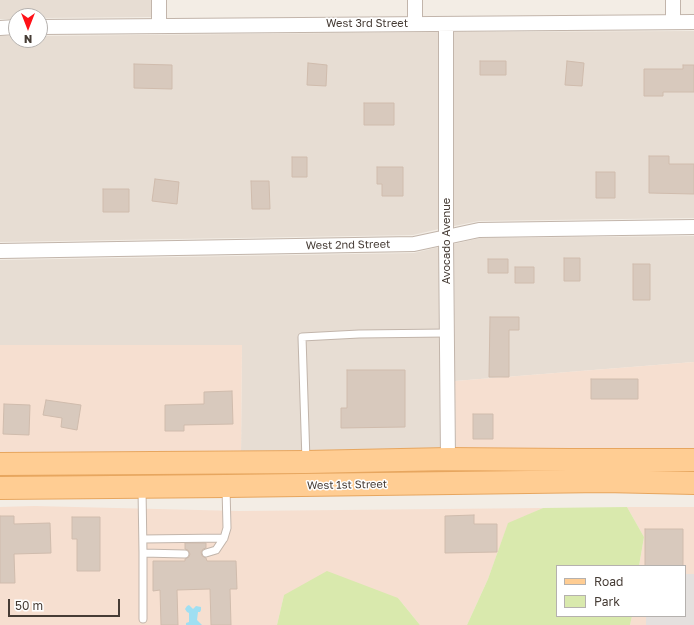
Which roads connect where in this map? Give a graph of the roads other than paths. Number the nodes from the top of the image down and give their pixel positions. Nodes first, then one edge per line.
1 (159, 0) edge
2 (415, 0) edge
3 (673, 0) edge
4 (673, 22) junction
5 (694, 22) edge
6 (415, 24) junction
7 (446, 24) junction
8 (159, 26) junction
9 (48, 27) edge
10 (694, 227) edge
11 (446, 237) junction
12 (0, 251) edge
13 (447, 333) junction
14 (448, 459) junction
15 (694, 460) edge
16 (306, 462) junction
17 (0, 464) edge
18 (694, 483) edge
19 (379, 484) junction
20 (226, 486) junction
21 (142, 487) junction
22 (0, 488) edge
23 (224, 538) junction
24 (142, 539) junction
25 (143, 553) junction
26 (206, 553) dead end
27 (185, 554) dead end
28 (143, 620) dead end

1 - 8 street
2 - 6 street
3 - 4 street
4 - 5 street, West 3rd Street
4 - 7 street, West 3rd Street
6 - 7 street, West 3rd Street
6 - 8 street, West 3rd Street
7 - 11 street, Avocado Avenue
8 - 9 street, West 3rd Street
10 - 11 street, West 2nd Street
11 - 12 street, West 2nd Street
11 - 13 street, Avocado Avenue
13 - 14 street, Avocado Avenue
13 - 16 lane
14 - 15 main road
14 - 16 main road
14 - 19 main road
16 - 17 main road
18 - 19 main road, West 1st Street
19 - 20 main road, West 1st Street
20 - 21 main road, West 1st Street
20 - 23 lane
21 - 22 main road, West 1st Street
21 - 24 lane
23 - 24 lane
23 - 26 lane
24 - 25 lane
25 - 27 lane
25 - 28 lane

